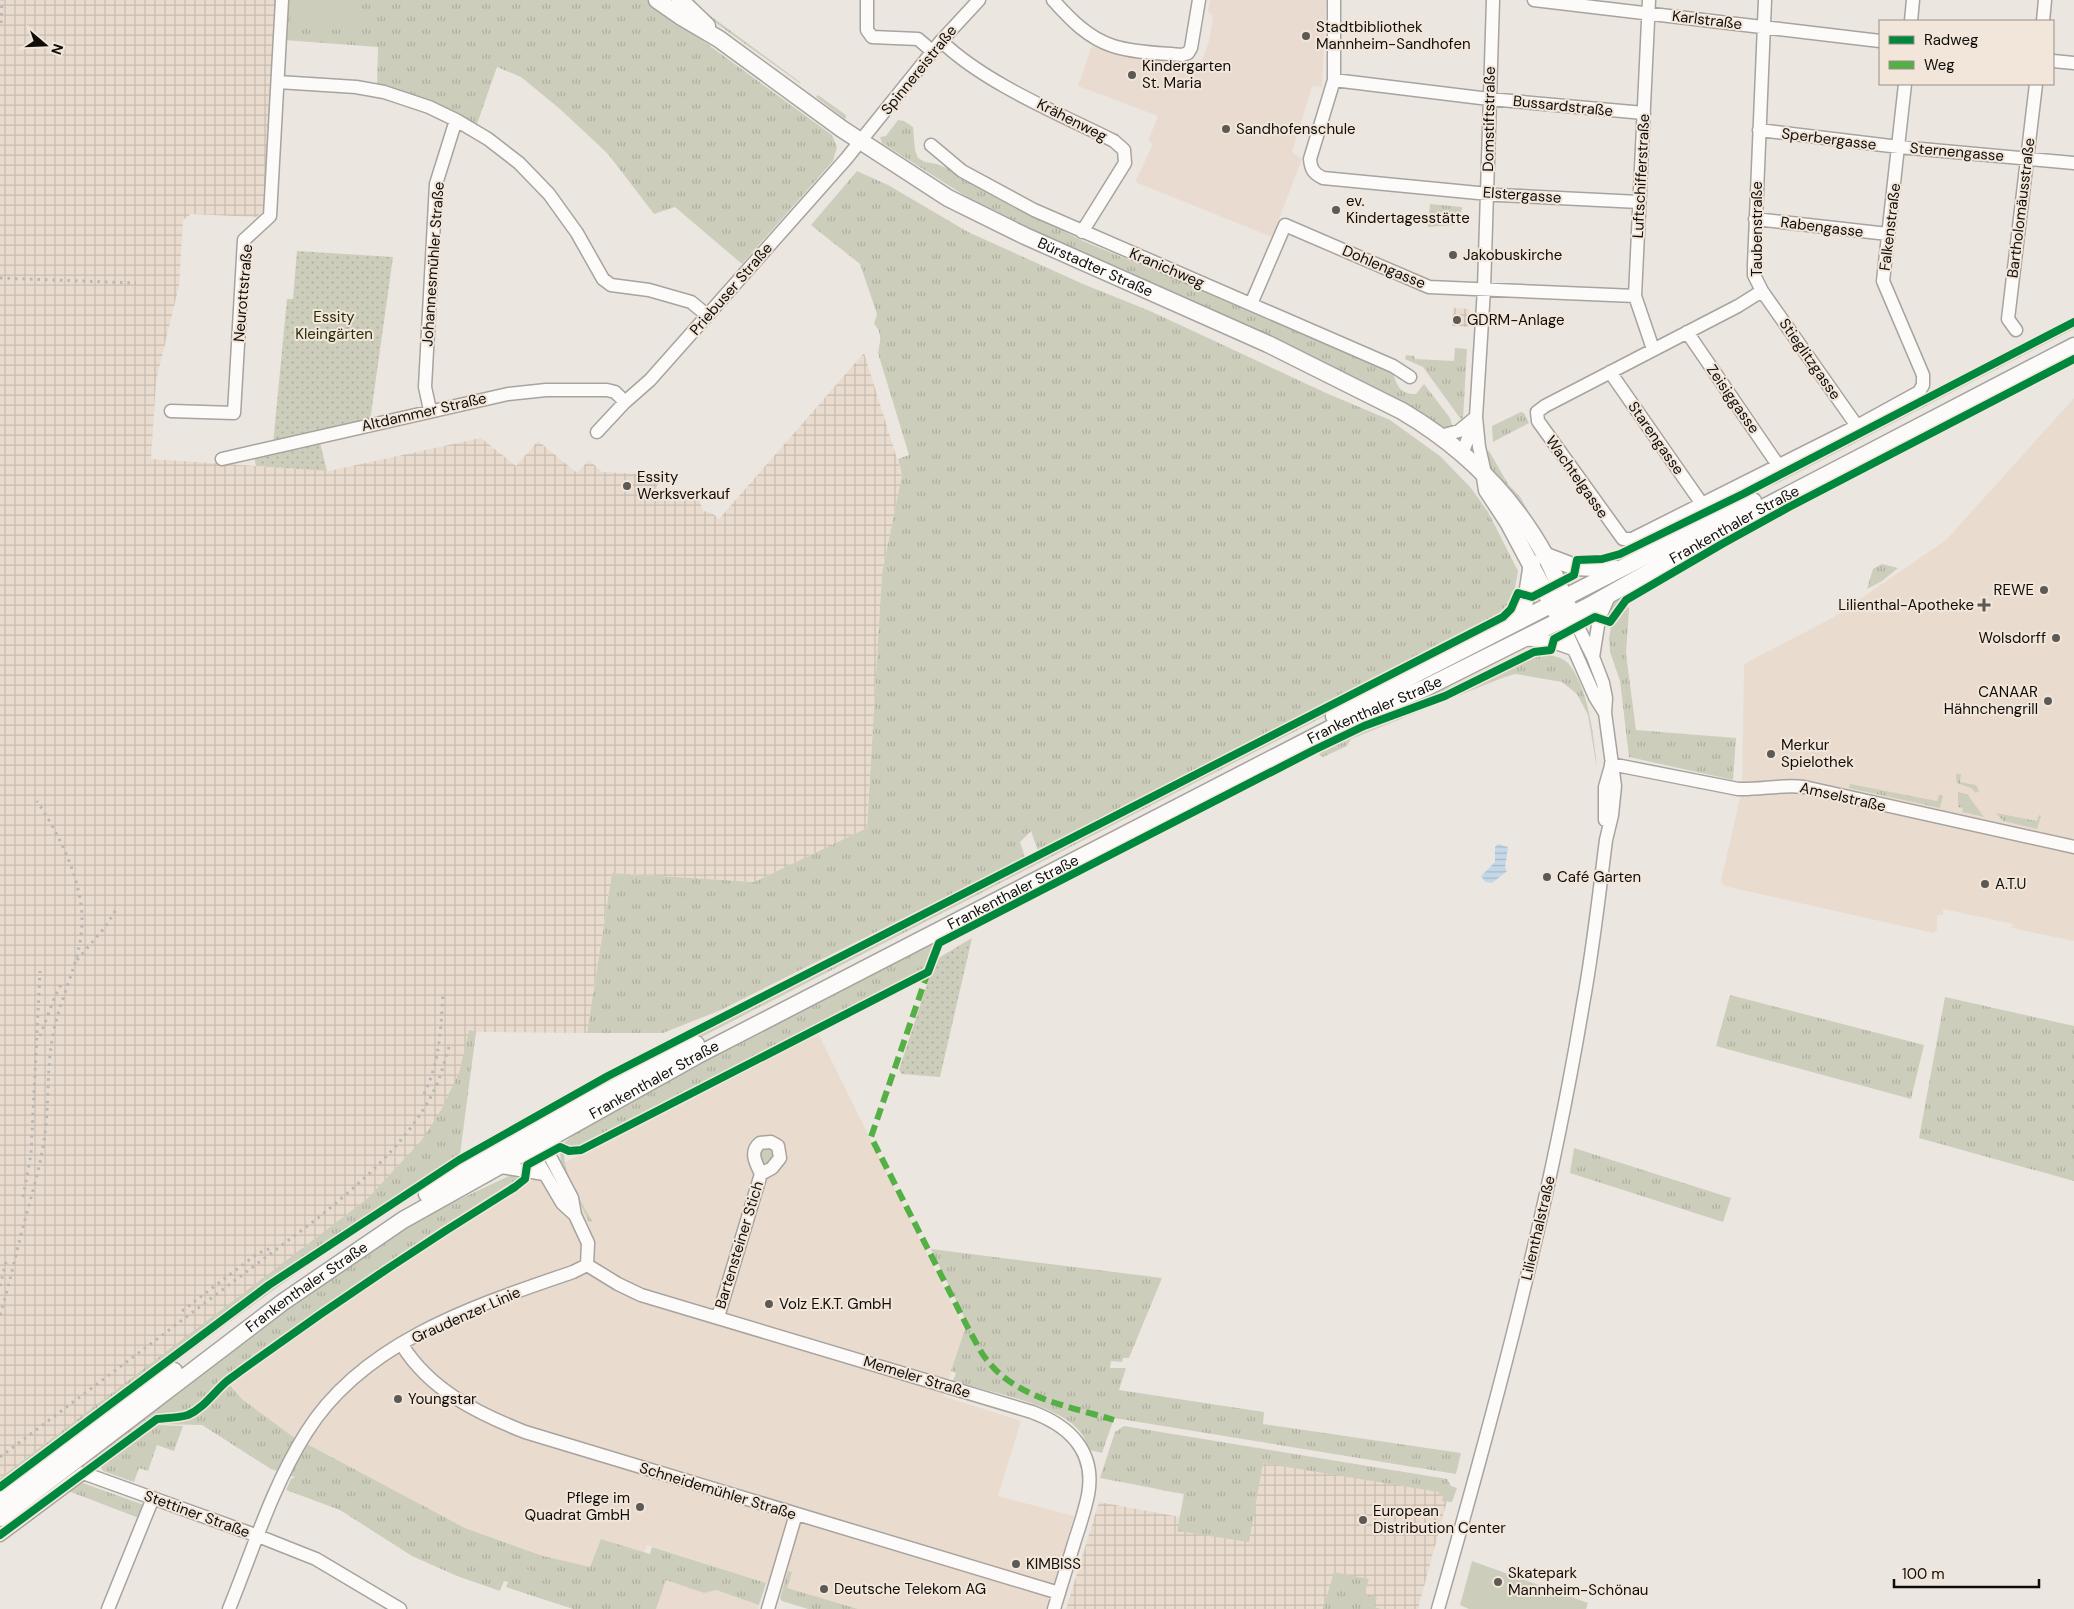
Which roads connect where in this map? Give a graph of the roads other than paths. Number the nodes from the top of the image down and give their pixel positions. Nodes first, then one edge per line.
1 (282, 0) edge
2 (657, 0) edge
3 (680, 0) edge
4 (867, 0) edge
5 (979, 0) edge
6 (1053, 0) edge
7 (1199, 0) edge
8 (1334, 0) edge
9 (1493, 0) edge
10 (1534, 0) edge
11 (1649, 0) edge
12 (1765, 0) edge
13 (1913, 0) edge
14 (2045, 0) edge
15 (1649, 13) junction
16 (1911, 20) edge
17 (2043, 20) edge
18 (1763, 27) junction
19 (718, 39) junction
20 (941, 40) junction
21 (1879, 41) edge
22 (932, 51) junction
23 (2054, 61) edge
24 (2074, 63) edge
25 (1334, 80) junction
26 (278, 82) junction
27 (1905, 85) edge
28 (2036, 85) edge
29 (1489, 99) junction
30 (1644, 113) junction
31 (456, 120) junction
32 (1759, 130) junction
33 (861, 141) junction
34 (931, 145) dead end
35 (1899, 147) junction
36 (2027, 158) junction
37 (2074, 163) edge
38 (1487, 194) junction
39 (1639, 202) junction
40 (1755, 219) junction
41 (1082, 232) junction
42 (1888, 234) junction
43 (1484, 289) junction
44 (1762, 291) junction
45 (1635, 296) junction
46 (1251, 304) junction
47 (707, 315) junction
48 (2016, 330) dead end
49 (1687, 332) junction
50 (2074, 335) edge
51 (2074, 346) edge
52 (1653, 349) junction
53 (1610, 372) junction
54 (1410, 377) dead end
55 (625, 402) junction
56 (430, 410) junction
57 (171, 411) dead end
58 (1538, 412) joint
59 (1476, 418) junction
60 (1857, 426) junction
61 (597, 432) dead end
62 (1440, 436) junction
63 (1462, 454) junction
64 (222, 459) dead end
65 (1778, 465) junction
66 (1485, 473) junction
67 (1702, 504) junction
68 (1539, 559) junction
69 (1618, 569) junction
70 (1609, 596) junction
71 (1558, 601) junction
72 (1566, 618) junction
73 (1519, 621) junction
74 (1523, 639) junction
75 (1574, 649) junction
76 (1593, 657) junction
77 (1606, 713) junction
78 (1611, 764) junction
79 (2074, 847) edge
80 (530, 1133) junction
81 (537, 1146) junction
82 (501, 1167) junction
83 (544, 1174) junction
84 (761, 1174) dead end
85 (575, 1215) junction
86 (587, 1265) junction
87 (718, 1317) junction
88 (402, 1345) junction
89 (153, 1498) junction
90 (0, 1502) edge
91 (796, 1514) junction
92 (0, 1518) edge
93 (0, 1535) edge
94 (258, 1536) junction
95 (1059, 1593) junction
96 (108, 1609) edge
97 (228, 1609) edge
98 (400, 1609) edge
99 (768, 1609) edge
100 (1054, 1609) edge
101 (1438, 1609) edge

1 - 26 street, Neurottstraße
2 - 19 main road, Bürstadter Straße
3 - 19 main road, Bürstadter Straße
4 - 22 street
5 - 20 street, Spinnereistraße
6 - 7 street
8 - 25 street, Elstergasse
9 - 29 street, Domstiftstraße
10 - 15 street, Karlstraße
11 - 15 street, Luftschifferstraße
12 - 18 street, Taubenstraße
13 - 16 street
14 - 17 street
15 - 18 street, Karlstraße
15 - 30 street, Luftschifferstraße
18 - 21 street, Karlstraße
18 - 32 street, Taubenstraße
19 - 33 main road, Bürstadter Straße
20 - 22 street, Spinnereistraße
20 - 41 street, Krähenweg
22 - 33 street, Spinnereistraße
23 - 24 street
25 - 29 street, Bussardstraße
25 - 38 street, Elstergasse
26 - 31 street
26 - 57 street, Neurottstraße
27 - 35 street, Falkenstraße
28 - 36 street, Bartholomäusstraße
29 - 30 street, Bussardstraße
29 - 38 street, Domstiftstraße
30 - 39 street, Luftschifferstraße
31 - 47 street
31 - 56 street, Johannesmühler Straße
32 - 35 street, Sperbergasse
32 - 40 street, Taubenstraße
33 - 47 street, Priebuser Straße
33 - 62 main road, Bürstadter Straße
34 - 41 street, Kranichweg
35 - 36 street, Sternengasse
35 - 42 street, Falkenstraße
36 - 37 street, Sternengasse
36 - 48 street, Bartholomäusstraße
38 - 39 street, Elstergasse
38 - 43 street, Domstiftstraße
39 - 45 street, Luftschifferstraße
40 - 42 street, Rabengasse
40 - 44 street, Taubenstraße
41 - 46 street, Kranichweg
42 - 60 street, Falkenstraße
43 - 45 street, Dohlengasse
43 - 46 street, Dohlengasse
43 - 59 street, Domstiftstraße
44 - 49 street, Taubenstraße
44 - 60 street, Stieglitzgasse
45 - 52 street, Luftschifferstraße
46 - 54 street, Kranichweg
47 - 55 street, Priebuser Straße
49 - 52 street, Taubenstraße
49 - 65 street, Zeisiggasse
50 - 69 main road, Frankenthaler Straße
51 - 70 main road, Frankenthaler Straße
52 - 53 street, Taubenstraße
53 - 58 street, Taubenstraße
53 - 67 street, Starengasse
55 - 56 street, Altdammer Straße
55 - 61 street, Priebuser Straße
56 - 64 street, Altdammer Straße
58 - 67 street, Wachtelgasse
59 - 62 street
59 - 63 street
59 - 66 street
60 - 65 street
62 - 63 main road, Bürstadter Straße
63 - 66 main road, Bürstadter Straße
65 - 67 street
66 - 68 main road, Bürstadter Straße
68 - 69 main road
68 - 71 main road, Bürstadter Straße
68 - 73 main road
69 - 71 main road, Frankenthaler Straße
70 - 72 main road, Frankenthaler Straße
70 - 76 street
71 - 72 main road, Bürstadter Straße
71 - 73 main road, Frankenthaler Straße
72 - 74 main road, Frankenthaler Straße
72 - 75 street, Lilienthalstraße
72 - 76 street, Lilienthalstraße
73 - 80 main road, Frankenthaler Straße
74 - 75 street
74 - 81 main road, Frankenthaler Straße
75 - 77 street, Lilienthalstraße
76 - 77 street, Lilienthalstraße
77 - 78 street, Lilienthalstraße
78 - 79 street, Amselstraße
78 - 101 street, Lilienthalstraße
80 - 81 main road
80 - 90 main road, Frankenthaler Straße
81 - 82 main road, Frankenthaler Straße
81 - 83 street
81 - 85 street
82 - 83 street
82 - 92 main road, Frankenthaler Straße
83 - 85 street
84 - 87 street, Bartensteiner Stich
85 - 86 street
86 - 87 street, Memeler Straße
86 - 88 street, Graudenzer Linie
87 - 95 street, Memeler Straße
88 - 91 street, Schneidemühler Straße
88 - 94 street, Graudenzer Linie
89 - 93 street, Stettiner Straße
89 - 94 street, Stettiner Straße
89 - 96 street
91 - 95 street, Schneidemühler Straße
91 - 99 street
94 - 97 street, Graudenzer Linie
94 - 98 street, Stettiner Straße
95 - 100 street, Memeler Straße

